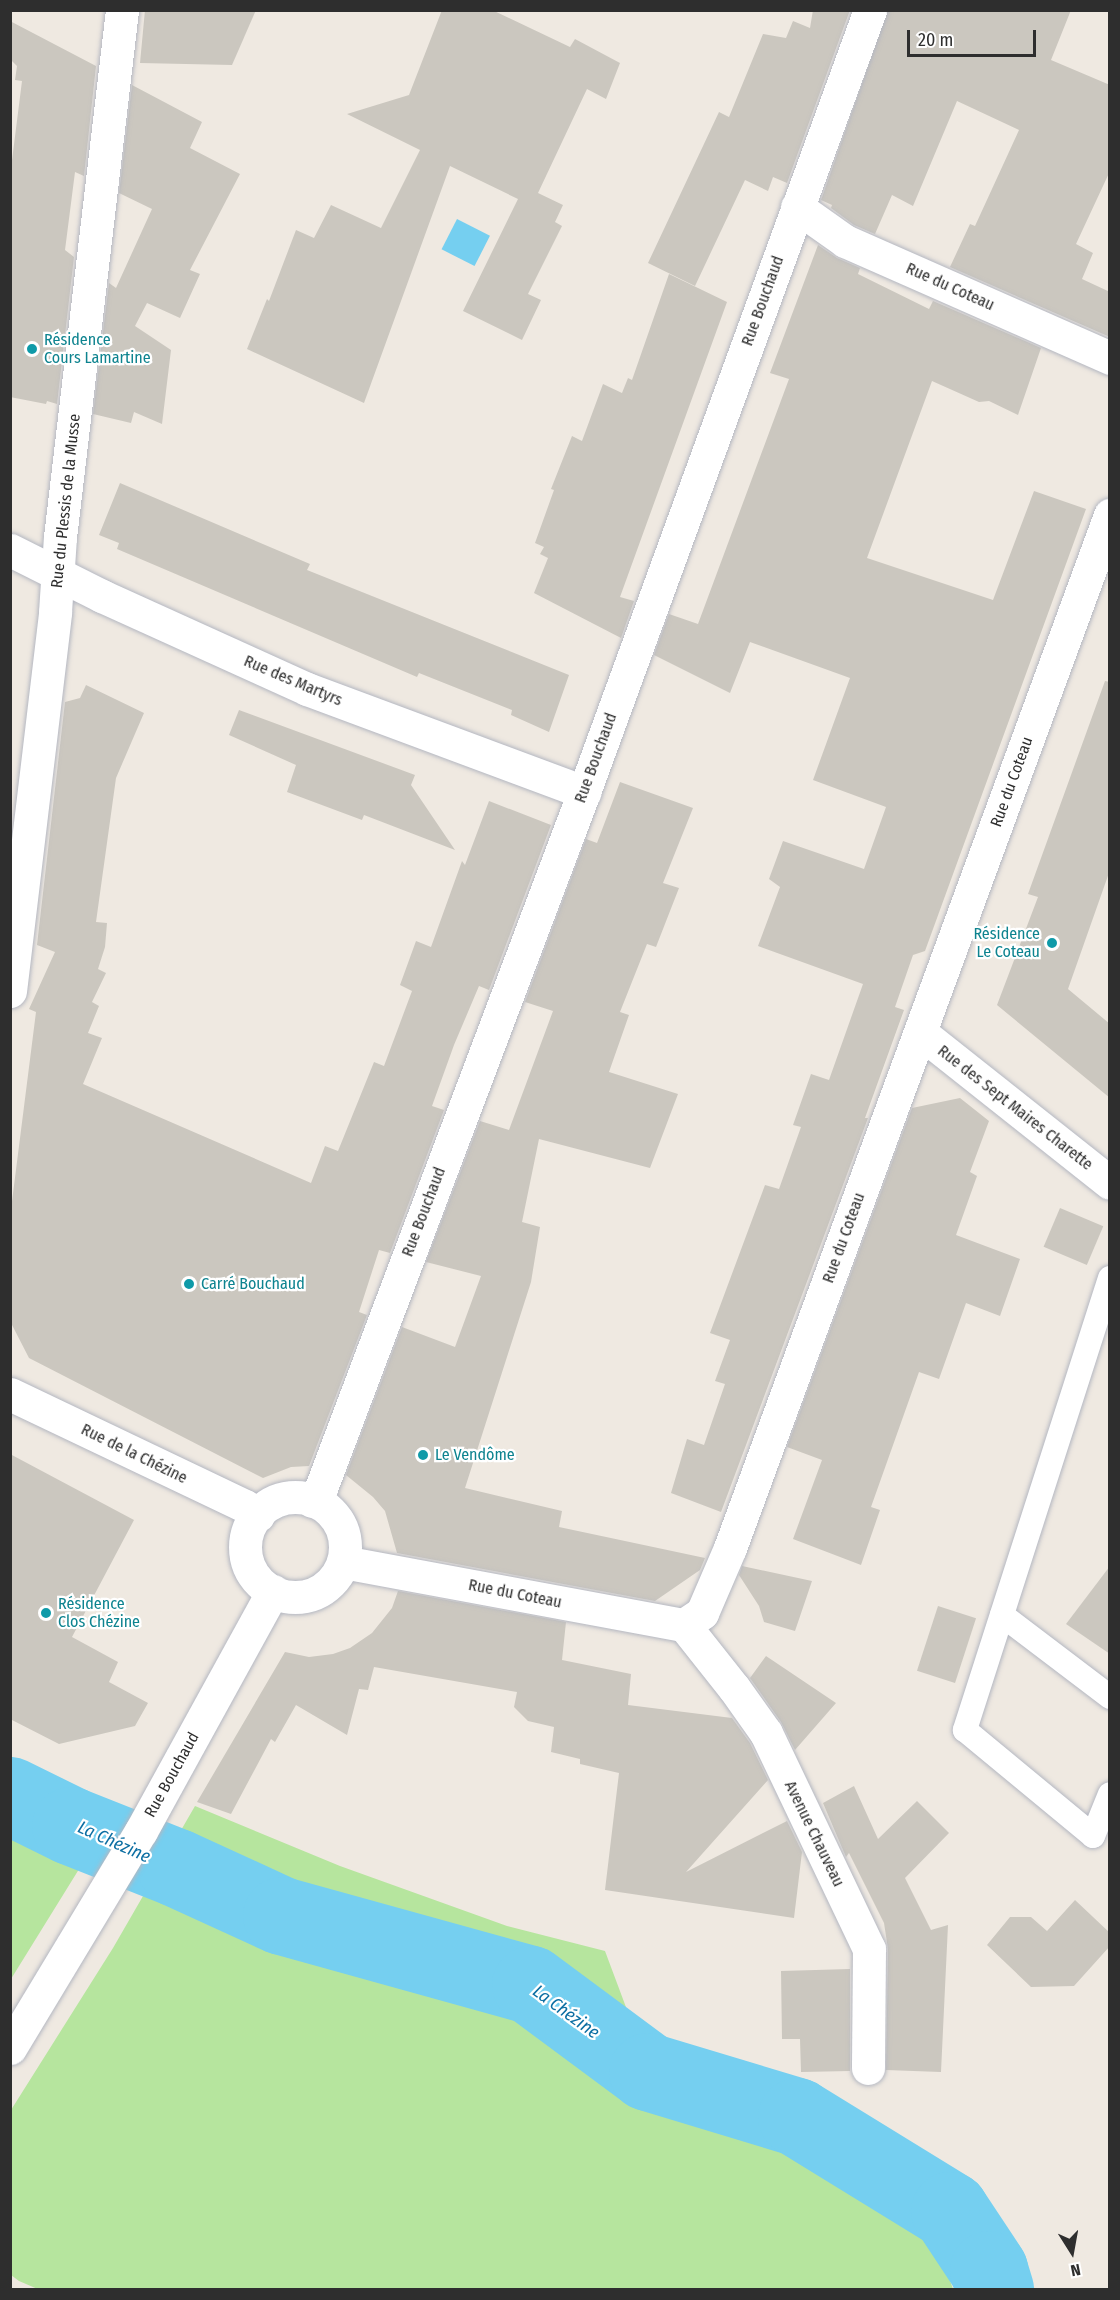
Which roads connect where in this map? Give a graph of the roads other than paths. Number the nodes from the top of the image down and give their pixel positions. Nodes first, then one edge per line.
1 (122, 10) edge
2 (870, 10) edge
3 (797, 207) junction
4 (1110, 358) edge
5 (1110, 515) edge
6 (10, 550) edge
7 (58, 575) junction
8 (584, 792) junction
9 (10, 991) edge
10 (921, 1033) junction
11 (1110, 1183) edge
12 (1110, 1278) edge
13 (10, 1394) edge
14 (312, 1500) junction
15 (258, 1515) junction
16 (342, 1562) junction
17 (273, 1591) junction
18 (1002, 1615) junction
19 (684, 1625) junction
20 (1110, 1697) edge
21 (1110, 1794) edge
22 (10, 2048) edge
23 (868, 2068) dead end

1 - 7 street, Rue du Plessis de la Musse
2 - 3 street, Rue Bouchaud
3 - 4 street, Rue du Coteau
3 - 8 street, Rue Bouchaud
5 - 10 street, Rue du Coteau
6 - 7 street, Rue des Martyrs
7 - 8 street, Rue des Martyrs
7 - 9 street, Rue du Plessis de la Musse
8 - 14 street, Rue Bouchaud
10 - 11 street, Rue des Sept Maires Charette
10 - 19 street, Rue du Coteau
12 - 18 lane
13 - 15 street, Rue de la Chézine
14 - 15 street
14 - 16 street
15 - 17 street
16 - 17 street
16 - 19 street, Rue du Coteau
17 - 22 street, Rue Bouchaud
18 - 20 lane
18 - 21 lane
19 - 23 street, Avenue Chauveau

